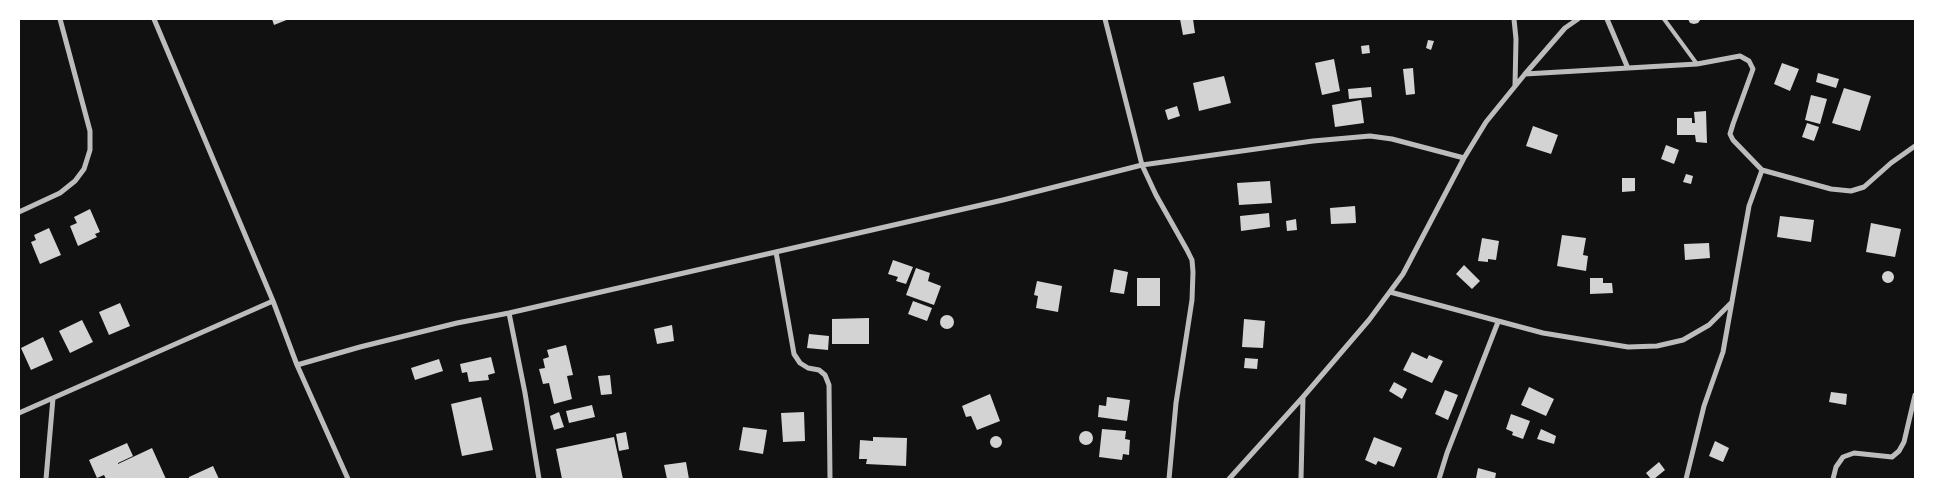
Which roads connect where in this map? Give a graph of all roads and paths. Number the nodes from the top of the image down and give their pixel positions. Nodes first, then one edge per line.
1 (60, 19) edge
2 (154, 19) edge
3 (1105, 19) edge
4 (1514, 19) edge
5 (1578, 19) edge
6 (1607, 19) edge
7 (1664, 19) edge
8 (1697, 64) junction
9 (1627, 66) junction
10 (1525, 74) junction
11 (1515, 86) junction
12 (1915, 146) edge
13 (1464, 158) junction
14 (1142, 165) junction
15 (1762, 170) junction
16 (19, 212) edge
17 (776, 252) junction
18 (1390, 292) junction
19 (273, 301) junction
20 (1732, 302) junction
21 (509, 314) junction
22 (1498, 322) junction
23 (297, 365) junction
24 (1915, 395) edge
25 (1303, 397) junction
26 (53, 398) junction
27 (19, 413) edge
28 (46, 479) edge
29 (348, 479) edge
30 (539, 479) edge
31 (830, 479) edge
32 (1169, 479) edge
33 (1228, 479) edge
34 (1301, 479) edge
35 (1439, 479) edge
36 (1686, 479) edge
37 (1833, 479) edge

1 - 16 street
2 - 19 street
3 - 14 street
4 - 11 street
5 - 10 street
6 - 9 street
7 - 8 lane
8 - 9 street
8 - 15 street
9 - 10 street
10 - 11 street
11 - 13 street
12 - 15 street
13 - 14 street
13 - 18 street
14 - 17 street
14 - 32 street
15 - 20 street
17 - 21 street
17 - 31 street
18 - 22 street
18 - 25 street
19 - 23 street
19 - 26 street
20 - 22 street
20 - 36 street
21 - 23 street
21 - 30 street
22 - 35 street
23 - 29 street
24 - 37 street
25 - 33 street
25 - 34 street
26 - 27 street
26 - 28 street

